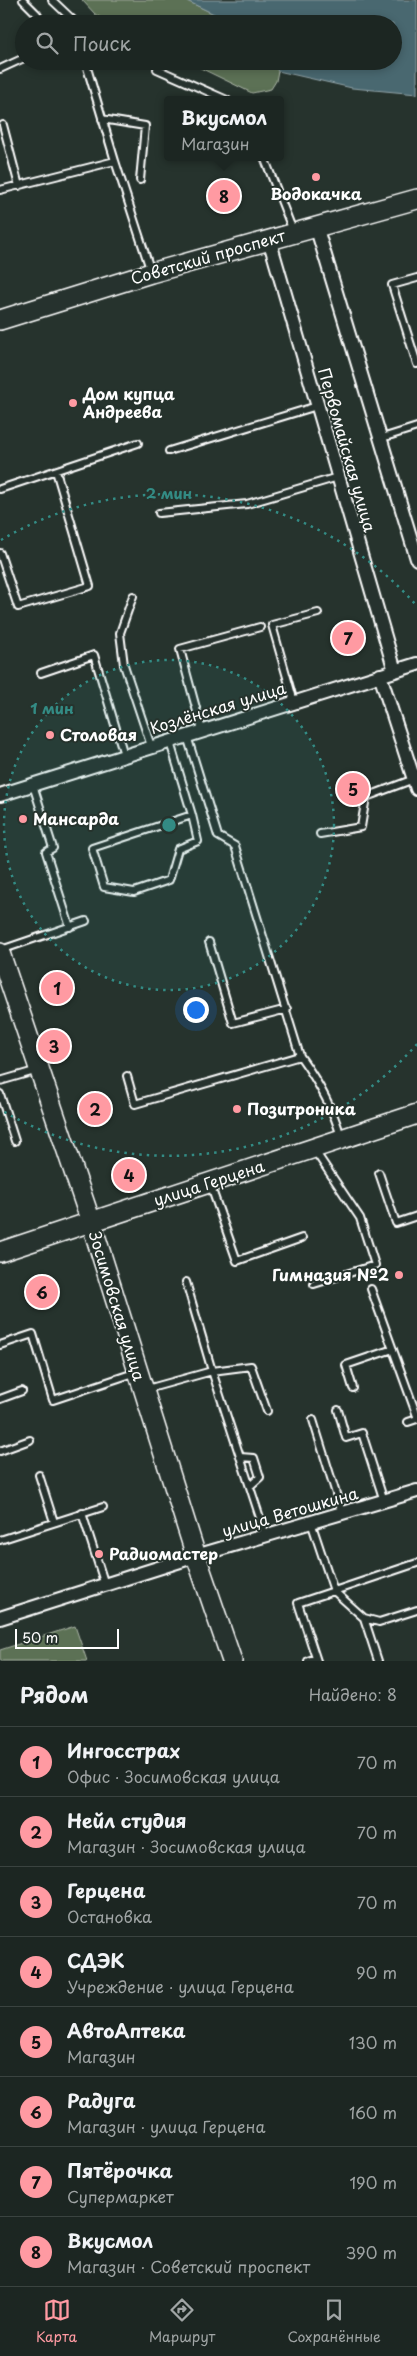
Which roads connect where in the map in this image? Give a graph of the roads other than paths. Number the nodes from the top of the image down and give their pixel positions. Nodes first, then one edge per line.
1 (24, 0) edge
2 (52, 0) edge
3 (38, 15) edge
4 (69, 15) edge
5 (15, 62) edge
6 (0, 69) edge
7 (87, 70) edge
8 (159, 70) edge
9 (217, 96) edge
10 (102, 120) junction
11 (2, 125) dead end
12 (115, 161) junction
13 (266, 161) edge
14 (140, 180) dead end
15 (19, 186) junction
16 (0, 190) edge
17 (417, 199) edge
18 (316, 226) junction
19 (293, 232) junction
20 (269, 239) junction
21 (151, 273) junction
22 (417, 278) edge
23 (0, 320) edge
24 (417, 364) edge
25 (317, 406) junction
26 (417, 427) edge
27 (382, 438) junction
28 (138, 443) dead end
29 (169, 451) dead end
30 (56, 471) junction
31 (338, 477) junction
32 (0, 489) edge
33 (159, 513) dead end
34 (0, 554) edge
35 (417, 559) edge
36 (133, 596) dead end
37 (318, 613) dead end
38 (260, 627) dead end
39 (417, 664) edge
40 (395, 671) junction
41 (41, 673) dead end
42 (380, 675) junction
43 (294, 702) junction
44 (202, 730) junction
45 (187, 735) junction
46 (169, 740) junction
47 (151, 746) junction
48 (124, 755) junction
49 (415, 784) edge
50 (33, 785) junction
51 (0, 794) edge
52 (192, 815) junction
53 (320, 834) dead end
54 (86, 921) dead end
55 (70, 927) junction
56 (209, 942) dead end
57 (0, 952) edge
58 (287, 1009) junction
59 (300, 1056) junction
60 (39, 1069) junction
61 (127, 1076) dead end
62 (0, 1081) edge
63 (0, 1094) edge
64 (417, 1114) edge
65 (341, 1138) junction
66 (15, 1141) dead end
67 (313, 1148) junction
68 (379, 1173) dead end
69 (210, 1183) junction
70 (417, 1216) edge
71 (91, 1222) junction
72 (302, 1238) dead end
73 (0, 1252) edge
74 (186, 1282) dead end
75 (314, 1284) dead end
76 (371, 1289) dead end
77 (0, 1345) edge
78 (393, 1349) junction
79 (212, 1371) junction
80 (138, 1372) junction
81 (354, 1388) dead end
82 (144, 1390) junction
83 (22, 1391) dead end
84 (0, 1399) edge
85 (338, 1410) dead end
86 (267, 1411) dead end
87 (417, 1417) edge
88 (313, 1420) dead end
89 (408, 1422) dead end
90 (30, 1440) dead end
91 (0, 1451) edge
92 (240, 1457) junction
93 (39, 1476) dead end
94 (250, 1486) junction
95 (417, 1491) edge
96 (384, 1501) junction
97 (103, 1507) dead end
98 (82, 1513) junction
99 (342, 1513) junction
100 (54, 1522) junction
101 (311, 1522) junction
102 (266, 1536) junction
103 (0, 1540) edge
104 (196, 1556) junction
105 (417, 1563) edge
106 (105, 1585) junction
107 (334, 1591) junction
108 (417, 1610) edge
109 (0, 1618) edge
110 (364, 1618) junction
111 (316, 1660) edge
112 (232, 1661) edge
113 (308, 1661) edge
114 (378, 1661) edge

1 - 3 lane
2 - 4 lane
5 - 6 lane
7 - 10 lane
8 - 9 lane
10 - 12 lane
10 - 14 lane
11 - 15 lane
12 - 15 lane
12 - 21 lane
13 - 19 lane
15 - 16 lane
17 - 18 street, Советский проспект
18 - 19 street, Советский проспект
18 - 27 street
19 - 20 street, Советский проспект
20 - 21 street, Советский проспект
20 - 25 street, Первомайская улица
21 - 23 street, Советский проспект
22 - 24 lane
25 - 29 lane
25 - 31 street, Первомайская улица
26 - 27 lane
27 - 35 street
28 - 30 lane
30 - 32 lane
30 - 34 lane
31 - 33 lane
31 - 40 street, Первомайская улица
36 - 47 lane
37 - 43 lane
38 - 44 lane
39 - 40 street, Козлёнская улица
40 - 42 street, Козлёнская улица
41 - 48 lane
42 - 43 street, Козлёнская улица
42 - 49 street
43 - 44 street, Козлёнская улица
44 - 45 street, Козлёнская улица
45 - 46 street, Козлёнская улица
45 - 58 lane
46 - 47 street, Козлёнская улица
46 - 52 lane
47 - 48 street, Козлёнская улица
48 - 50 street, Козлёнская улица
49 - 53 lane
50 - 51 street, Козлёнская улица
50 - 55 lane
52 - 52 lane
54 - 55 lane
55 - 57 lane
56 - 58 lane
57 - 60 street, Зосимовская улица
58 - 59 lane
59 - 61 lane
59 - 65 lane
60 - 62 lane
60 - 71 street, Зосимовская улица
63 - 66 lane
64 - 65 street, улица Герцена
65 - 67 street, улица Герцена
67 - 69 street, улица Герцена
67 - 75 lane
68 - 70 lane
69 - 71 street, улица Герцена
69 - 72 lane
71 - 73 street, улица Герцена
71 - 80 street, Зосимовская улица
74 - 79 lane
76 - 78 lane
77 - 80 lane
78 - 81 lane
78 - 87 lane
79 - 82 lane
79 - 86 lane
79 - 92 lane
80 - 82 street, Зосимовская улица
82 - 104 street, Зосимовская улица
83 - 84 lane
85 - 96 lane
87 - 89 lane
88 - 99 lane
90 - 91 lane
92 - 94 lane
92 - 94 lane
93 - 100 lane
94 - 102 lane
95 - 96 street, улица Ветошкина
96 - 99 street, улица Ветошкина
97 - 98 lane
98 - 100 lane
98 - 106 lane
99 - 101 street, улица Ветошкина
100 - 103 lane
101 - 102 street, улица Ветошкина
101 - 107 lane
102 - 104 street, улица Ветошкина
104 - 106 street, улица Ветошкина
104 - 112 street, Зосимовская улица
105 - 107 lane
106 - 109 street, улица Ветошкина
107 - 110 lane
107 - 111 lane
108 - 110 lane
110 - 114 lane
111 - 113 lane

